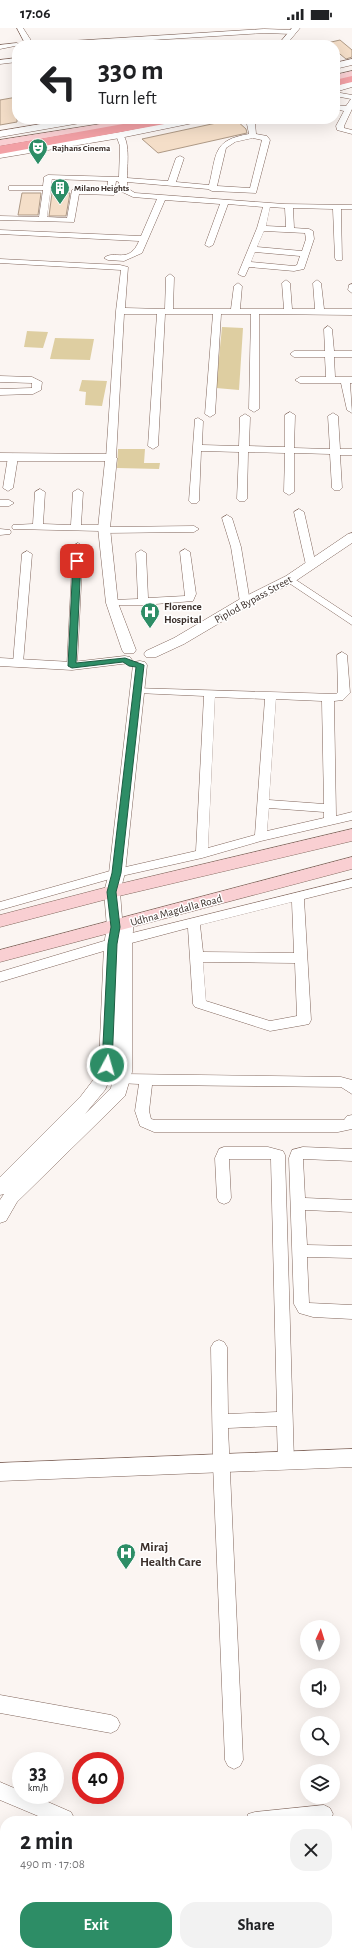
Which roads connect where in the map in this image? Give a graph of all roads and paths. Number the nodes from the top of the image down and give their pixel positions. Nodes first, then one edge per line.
1 (20, 28) edge
2 (264, 30) edge
3 (294, 30) edge
4 (223, 31) edge
5 (25, 40) edge
6 (105, 40) edge
7 (286, 40) edge
8 (12, 46) edge
9 (0, 47) edge
10 (12, 61) edge
11 (0, 62) edge
12 (352, 62) edge
13 (340, 65) edge
14 (352, 67) edge
15 (340, 70) edge
16 (352, 72) edge
17 (340, 76) edge
18 (352, 79) edge
19 (340, 82) edge
20 (352, 84) edge
21 (340, 88) edge
22 (340, 95) edge
23 (352, 97) edge
24 (352, 101) edge
25 (340, 108) edge
26 (348, 109) junction
27 (57, 124) edge
28 (83, 124) edge
29 (107, 124) edge
30 (118, 124) edge
31 (143, 124) edge
32 (174, 124) edge
33 (251, 124) edge
34 (352, 132) edge
35 (0, 134) edge
36 (120, 135) junction
37 (253, 136) junction
38 (0, 138) edge
39 (0, 144) edge
40 (0, 150) edge
41 (0, 154) edge
42 (180, 158) dead end
43 (84, 178) junction
44 (112, 179) junction
45 (124, 180) junction
46 (171, 185) junction
47 (12, 188) dead end
48 (47, 188) junction
49 (212, 189) junction
50 (82, 193) junction
51 (161, 199) junction
52 (225, 202) junction
53 (267, 205) junction
54 (289, 206) junction
55 (337, 206) junction
56 (352, 206) edge
57 (0, 218) edge
58 (43, 220) junction
59 (290, 230) junction
60 (0, 232) edge
61 (143, 239) junction
62 (209, 245) dead end
63 (254, 246) junction
64 (306, 250) junction
65 (0, 252) edge
66 (339, 258) dead end
67 (0, 261) edge
68 (242, 274) dead end
69 (170, 277) dead end
70 (286, 283) dead end
71 (317, 283) dead end
72 (238, 286) dead end
73 (120, 311) junction
74 (165, 311) junction
75 (218, 311) junction
76 (235, 312) junction
77 (255, 312) junction
78 (288, 312) junction
79 (320, 312) junction
80 (352, 312) edge
81 (328, 329) dead end
82 (294, 354) dead end
83 (329, 354) junction
84 (352, 354) edge
85 (0, 379) edge
86 (300, 380) dead end
87 (331, 380) junction
88 (349, 380) edge
89 (0, 392) edge
90 (254, 409) dead end
91 (352, 410) edge
92 (210, 414) dead end
93 (290, 415) dead end
94 (333, 416) dead end
95 (245, 417) dead end
96 (198, 421) dead end
97 (153, 446) dead end
98 (197, 448) junction
99 (244, 449) junction
100 (290, 450) junction
101 (335, 451) junction
102 (352, 452) edge
103 (0, 457) edge
104 (13, 457) junction
105 (111, 458) junction
106 (8, 488) dead end
107 (337, 488) dead end
108 (40, 492) dead end
109 (78, 492) dead end
110 (289, 492) dead end
111 (242, 499) dead end
112 (194, 501) dead end
113 (299, 512) dead end
114 (227, 518) dead end
115 (17, 527) dead end
116 (38, 527) junction
117 (76, 528) junction
118 (104, 529) junction
119 (194, 529) dead end
120 (352, 537) edge
121 (78, 546) dead end
122 (185, 552) dead end
123 (27, 554) dead end
124 (140, 554) dead end
125 (312, 565) junction
126 (290, 579) junction
127 (143, 602) junction
128 (245, 602) junction
129 (112, 603) junction
130 (352, 622) edge
131 (151, 654) junction
132 (127, 655) junction
133 (342, 655) dead end
134 (0, 662) edge
135 (18, 663) junction
136 (140, 665) junction
137 (72, 666) junction
138 (137, 690) junction
139 (210, 694) junction
140 (271, 696) junction
141 (328, 699) junction
142 (263, 804) junction
143 (329, 808) junction
144 (352, 816) edge
145 (330, 821) junction
146 (352, 835) edge
147 (261, 837) junction
148 (202, 854) junction
149 (352, 864) edge
150 (116, 873) junction
151 (352, 883) edge
152 (115, 891) junction
153 (298, 898) junction
154 (0, 906) edge
155 (0, 921) edge
156 (194, 923) junction
157 (119, 934) junction
158 (0, 956) edge
159 (197, 957) junction
160 (301, 958) junction
161 (0, 976) edge
162 (123, 1079) junction
163 (146, 1080) junction
164 (352, 1089) edge
165 (352, 1120) edge
166 (352, 1155) edge
167 (0, 1188) edge
168 (224, 1198) dead end
169 (298, 1204) junction
170 (352, 1206) edge
171 (0, 1216) edge
172 (300, 1251) junction
173 (352, 1252) edge
174 (352, 1312) edge
175 (219, 1347) dead end
176 (285, 1419) junction
177 (221, 1421) junction
178 (352, 1458) edge
179 (286, 1462) junction
180 (221, 1464) junction
181 (0, 1472) edge
182 (0, 1704) edge
183 (111, 1724) dead end
184 (234, 1760) dead end
185 (0, 1791) edge
186 (324, 1814) dead end
187 (60, 1816) edge
188 (304, 1816) edge

1 - 5 street
2 - 3 street
2 - 4 street
3 - 7 street
4 - 6 street
8 - 9 street
10 - 11 street
12 - 13 street
14 - 15 main road
16 - 17 main road
18 - 19 main road
20 - 21 street
22 - 23 street
24 - 26 street
25 - 26 street
26 - 34 street
27 - 35 street
28 - 38 main road
29 - 39 main road
30 - 39 main road
31 - 40 main road
32 - 36 street
33 - 37 street
36 - 41 street
36 - 45 street
37 - 49 street
37 - 49 street
42 - 46 street
43 - 44 street
43 - 48 street
43 - 50 street
44 - 45 street
44 - 50 street
45 - 46 street
45 - 51 street
46 - 49 street
47 - 48 street
48 - 58 street
50 - 58 street
51 - 52 street
51 - 61 street
52 - 53 street
52 - 62 street
53 - 54 street
53 - 63 street
54 - 55 street
54 - 59 street
55 - 56 street
55 - 66 street
57 - 58 street
59 - 63 street
59 - 64 street
60 - 61 street
61 - 65 street
63 - 64 street
63 - 64 street
63 - 64 street
63 - 68 street
67 - 73 street
69 - 74 street
70 - 78 street
71 - 79 street
72 - 76 street
73 - 74 street
73 - 105 street
74 - 75 street
74 - 97 street
75 - 76 street
75 - 92 street
76 - 77 street
77 - 78 street
77 - 90 street
78 - 79 street
79 - 80 street
81 - 83 street
82 - 83 street
83 - 84 street
83 - 87 street
85 - 89 street
86 - 87 street
87 - 88 street
88 - 91 street
93 - 100 street
94 - 101 street
95 - 99 street
96 - 98 street
98 - 99 street
98 - 112 street
99 - 100 street
99 - 111 street
100 - 101 street
100 - 110 street
101 - 102 street
101 - 107 street
103 - 104 street
104 - 105 street
104 - 106 street
105 - 118 street
108 - 116 street
109 - 117 street
113 - 125 street
114 - 128 street
115 - 116 street
116 - 117 street
117 - 118 street
118 - 119 street
118 - 129 street
120 - 125 street, Piplod Bypass Street
121 - 137 street
122 - 127 street
123 - 135 street
124 - 127 street
125 - 126 street, Piplod Bypass Street
126 - 128 street, Piplod Bypass Street
126 - 130 street
127 - 129 street
128 - 131 street, Piplod Bypass Street
129 - 132 street
131 - 132 street
131 - 136 street
132 - 136 street
132 - 137 street
133 - 141 street
134 - 135 street
135 - 137 street
136 - 138 street
138 - 139 street
138 - 150 street
139 - 140 street
139 - 148 street
140 - 141 street
140 - 142 street
141 - 143 street
142 - 143 street
142 - 147 street
143 - 145 street
144 - 145 street
145 - 147 street
146 - 152 main road
147 - 148 street
148 - 150 street
149 - 157 main road, Udhna Magdalla Road
150 - 152 street
150 - 154 street
151 - 153 street
152 - 155 main road
152 - 157 street
153 - 156 street
153 - 160 street
156 - 157 street
156 - 159 street
157 - 158 main road, Udhna Magdalla Road
157 - 161 street
157 - 162 street
157 - 167 street
159 - 160 street
159 - 160 street
162 - 163 street
162 - 171 street
163 - 164 street
163 - 165 street
166 - 169 street
168 - 176 street
169 - 170 street
169 - 172 street
172 - 173 street
172 - 174 street
175 - 177 street
176 - 177 street
176 - 179 street
177 - 180 street
178 - 179 street
179 - 180 street
180 - 181 street
180 - 184 street
182 - 183 street
185 - 187 street
186 - 188 street

